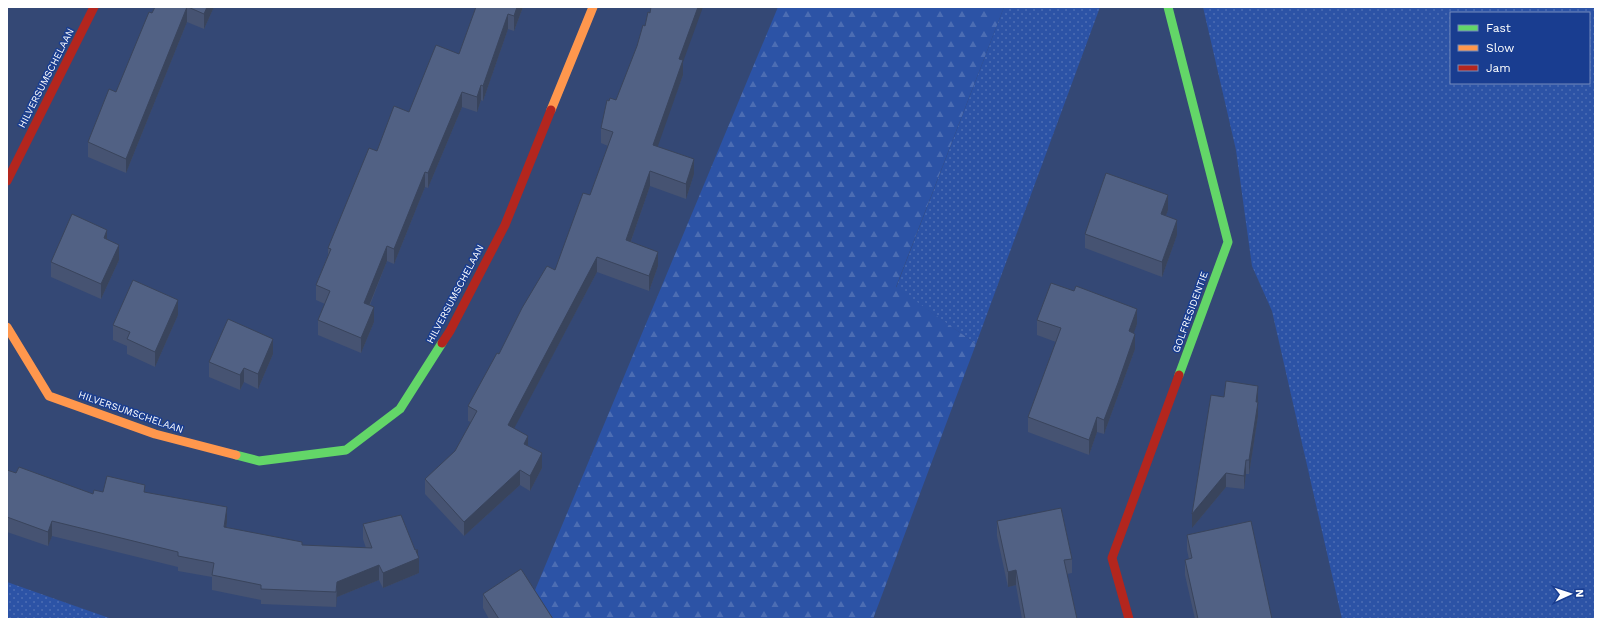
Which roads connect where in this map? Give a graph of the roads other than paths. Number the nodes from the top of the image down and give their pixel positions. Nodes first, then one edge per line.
1 (94, 7) edge
2 (593, 7) edge
3 (1168, 7) edge
4 (7, 181) edge
5 (7, 327) edge
6 (1129, 619) edge

1 - 4 street, HILVERSUMSCHELAAN
2 - 5 street, HILVERSUMSCHELAAN
3 - 6 street, GOLFRESIDENTIE

